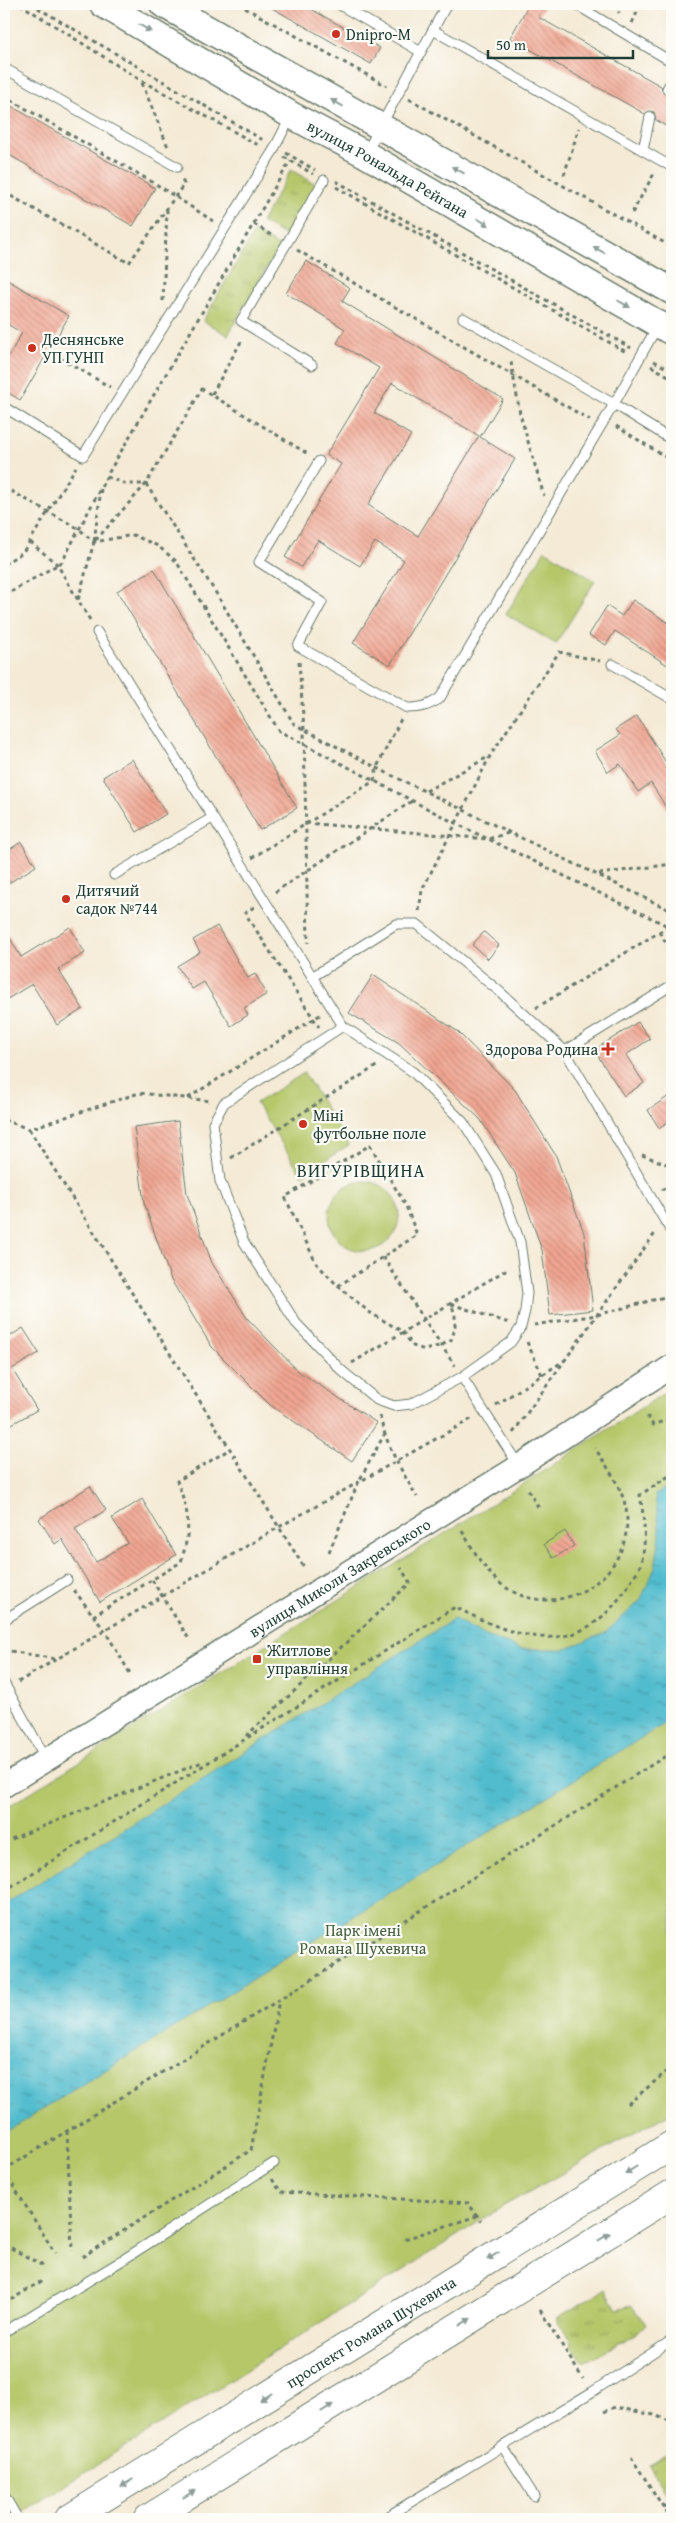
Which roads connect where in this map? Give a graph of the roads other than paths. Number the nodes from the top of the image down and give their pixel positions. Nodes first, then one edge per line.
1 (103, 4) edge
2 (163, 4) edge
3 (338, 4) edge
4 (447, 4) edge
5 (580, 7) dead end
6 (433, 30) junction
7 (421, 52) junction
8 (672, 62) edge
9 (4, 68) edge
10 (672, 80) edge
11 (667, 89) dead end
12 (291, 115) junction
13 (650, 117) dead end
14 (380, 126) junction
15 (643, 150) junction
16 (365, 154) junction
17 (177, 167) road end
18 (672, 167) edge
19 (324, 176) road end
20 (672, 291) edge
21 (463, 318) dead end
22 (665, 328) edge
23 (312, 366) dead end
24 (614, 404) junction
25 (4, 407) edge
26 (672, 440) edge
27 (319, 461) road end
28 (97, 632) road end
29 (612, 664) road end
30 (672, 699) edge
31 (212, 818) junction
32 (114, 875) dead end
33 (310, 974) junction
34 (672, 985) edge
35 (343, 1026) junction
36 (565, 1051) junction
37 (672, 1233) edge
38 (672, 1366) edge
39 (462, 1377) junction
40 (519, 1466) junction
41 (67, 1580) road end
42 (4, 1620) edge
43 (6, 1686) edge
44 (46, 1759) junction
45 (4, 1786) edge
46 (672, 2145) edge
47 (274, 2163) dead end
48 (672, 2194) edge
49 (4, 2332) edge
50 (672, 2340) edge
51 (503, 2447) junction
52 (4, 2495) edge
53 (534, 2496) dead end
54 (18, 2519) edge
55 (69, 2519) edge
56 (148, 2519) edge
57 (383, 2519) edge

1 -> 12 main road, вулиця Рональда Рейгана
14 -> 2 main road, вулиця Рональда Рейгана
3 - 7 lane
4 - 6 lane
5 - 8 lane
6 - 7 lane
6 - 15 lane
7 - 14 lane
9 - 17 lane
10 - 11 lane
12 - 16 main road, вулиця Рональда Рейгана
12 - 25 lane
13 - 15 lane
14 - 16 lane
20 -> 14 main road, вулиця Рональда Рейгана
15 - 18 lane
16 -> 22 main road, вулиця Рональда Рейгана
19 - 23 lane
21 - 24 lane
22 - 24 lane
24 - 26 lane
24 - 27 lane
28 - 31 lane
29 - 30 lane
31 - 32 lane
31 - 33 lane
33 - 35 lane
33 - 36 lane
34 - 36 lane
35 - 39 lane
35 - 39 lane
36 - 37 lane
38 - 40 street, вулиця Миколи Закревського
39 - 40 lane
40 - 44 street, вулиця Миколи Закревського
41 - 42 lane
43 - 44 lane
44 - 45 street, вулиця Миколи Закревського
46 -> 55 main road, проспект Романа Шухевича
47 - 49 lane
56 -> 48 main road
50 - 51 lane
51 - 53 lane
51 - 57 lane
52 - 54 lane

